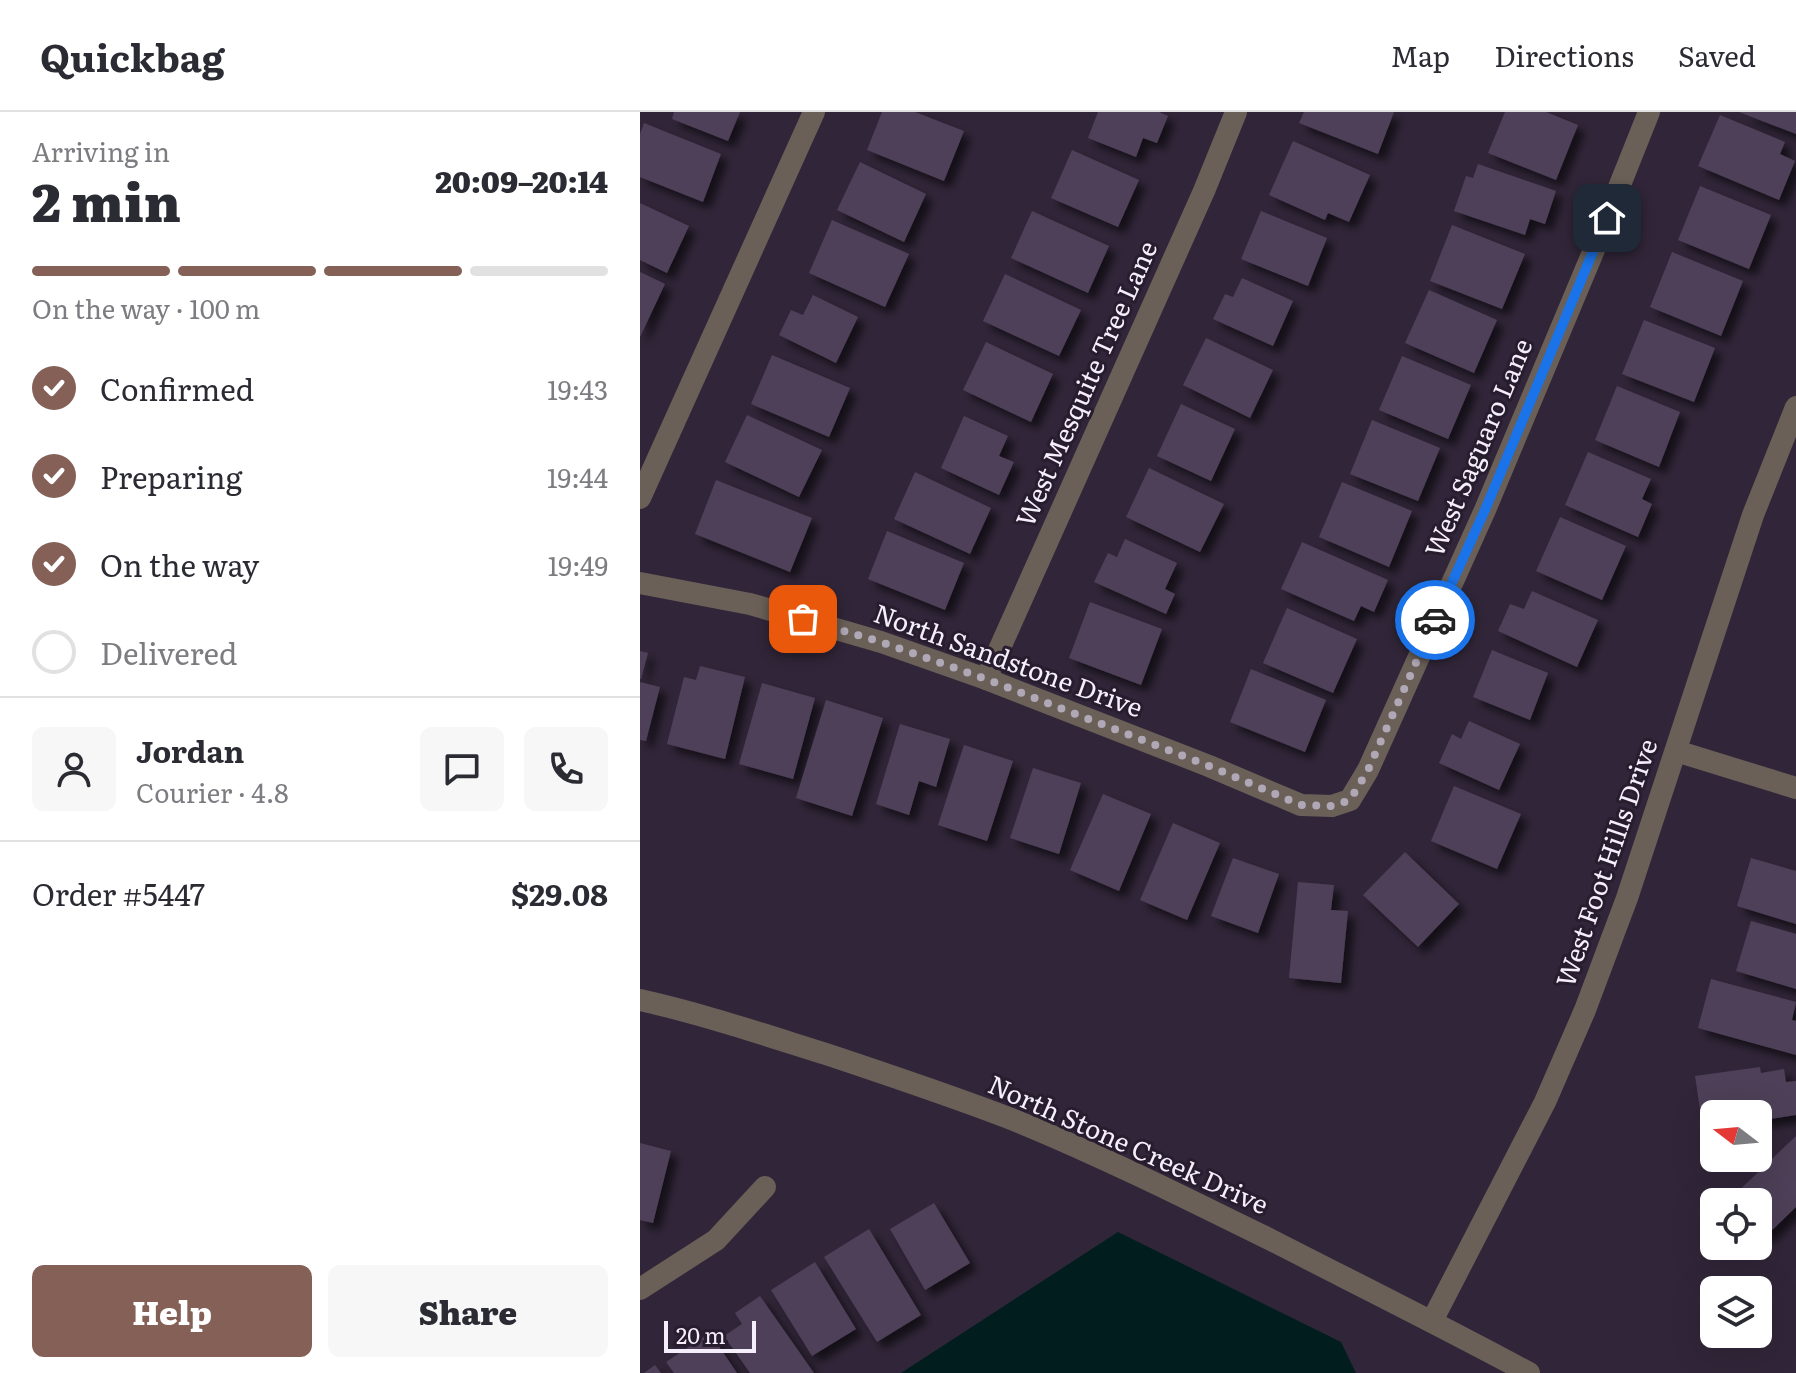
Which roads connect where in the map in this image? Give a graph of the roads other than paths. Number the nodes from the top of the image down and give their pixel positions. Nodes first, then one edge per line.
1 (814, 112) edge
2 (1236, 112) edge
3 (1649, 112) edge
4 (1796, 407) edge
5 (640, 498) edge
6 (640, 583) edge
7 (986, 679) junction
8 (1676, 751) junction
9 (1796, 788) edge
10 (1350, 800) joint
11 (640, 1000) edge
12 (765, 1187) dead end
13 (640, 1289) edge
14 (1432, 1321) junction
15 (1529, 1373) edge

1 - 5 street
2 - 7 street, West Mesquite Tree Lane
3 - 10 street, West Saguaro Lane
4 - 8 street, West Foot Hills Drive
6 - 7 street, North Sandstone Drive
7 - 10 street, North Sandstone Drive
8 - 9 street
8 - 14 street, West Foot Hills Drive
11 - 14 street, North Stone Creek Drive
12 - 13 street
14 - 15 street, North Stone Creek Drive

